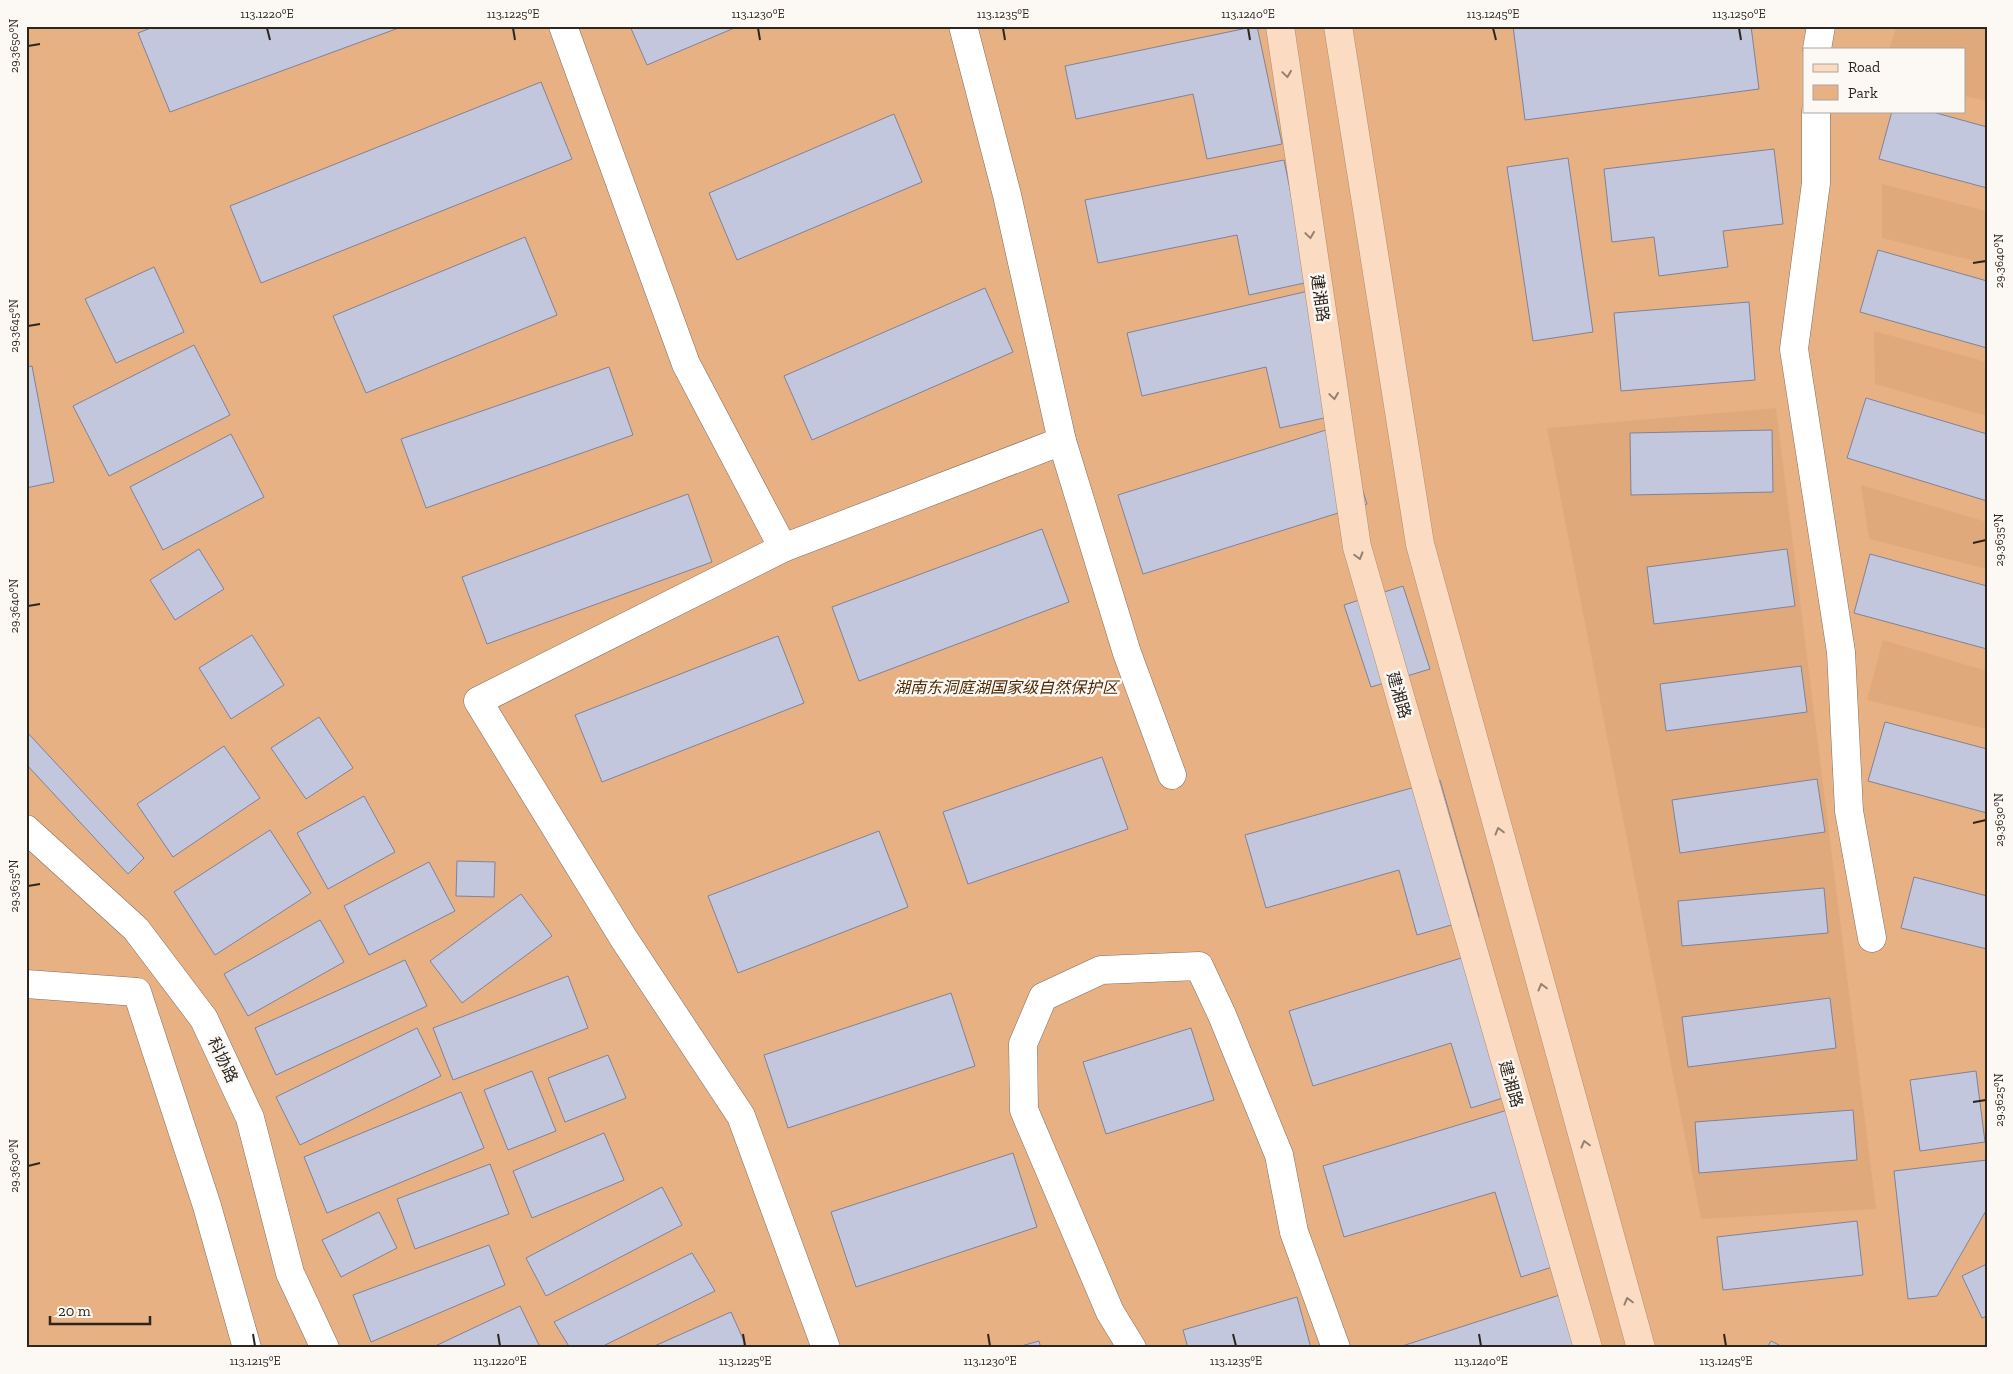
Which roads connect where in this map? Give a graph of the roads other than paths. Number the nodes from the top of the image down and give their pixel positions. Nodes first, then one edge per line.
1 (563, 26) edge
2 (964, 26) edge
3 (1280, 26) edge
4 (1338, 26) edge
5 (1821, 26) edge
6 (1817, 48) edge
7 (1816, 112) edge
8 (1062, 441) junction
9 (784, 548) junction
10 (1172, 775) dead end
11 (26, 829) edge
12 (1872, 938) dead end
13 (26, 984) edge
14 (247, 1348) edge
15 (325, 1348) edge
16 (826, 1348) edge
17 (1132, 1348) edge
18 (1336, 1348) edge
19 (1588, 1348) edge
20 (1641, 1348) edge

1 - 9 street
2 - 8 street
3 -> 19 main road, 建湘路
20 -> 4 main road
5 - 6 street
7 - 12 street
8 - 9 street
8 - 10 street
9 - 16 street
11 - 15 street, 科协路
13 - 14 street
17 - 18 street

